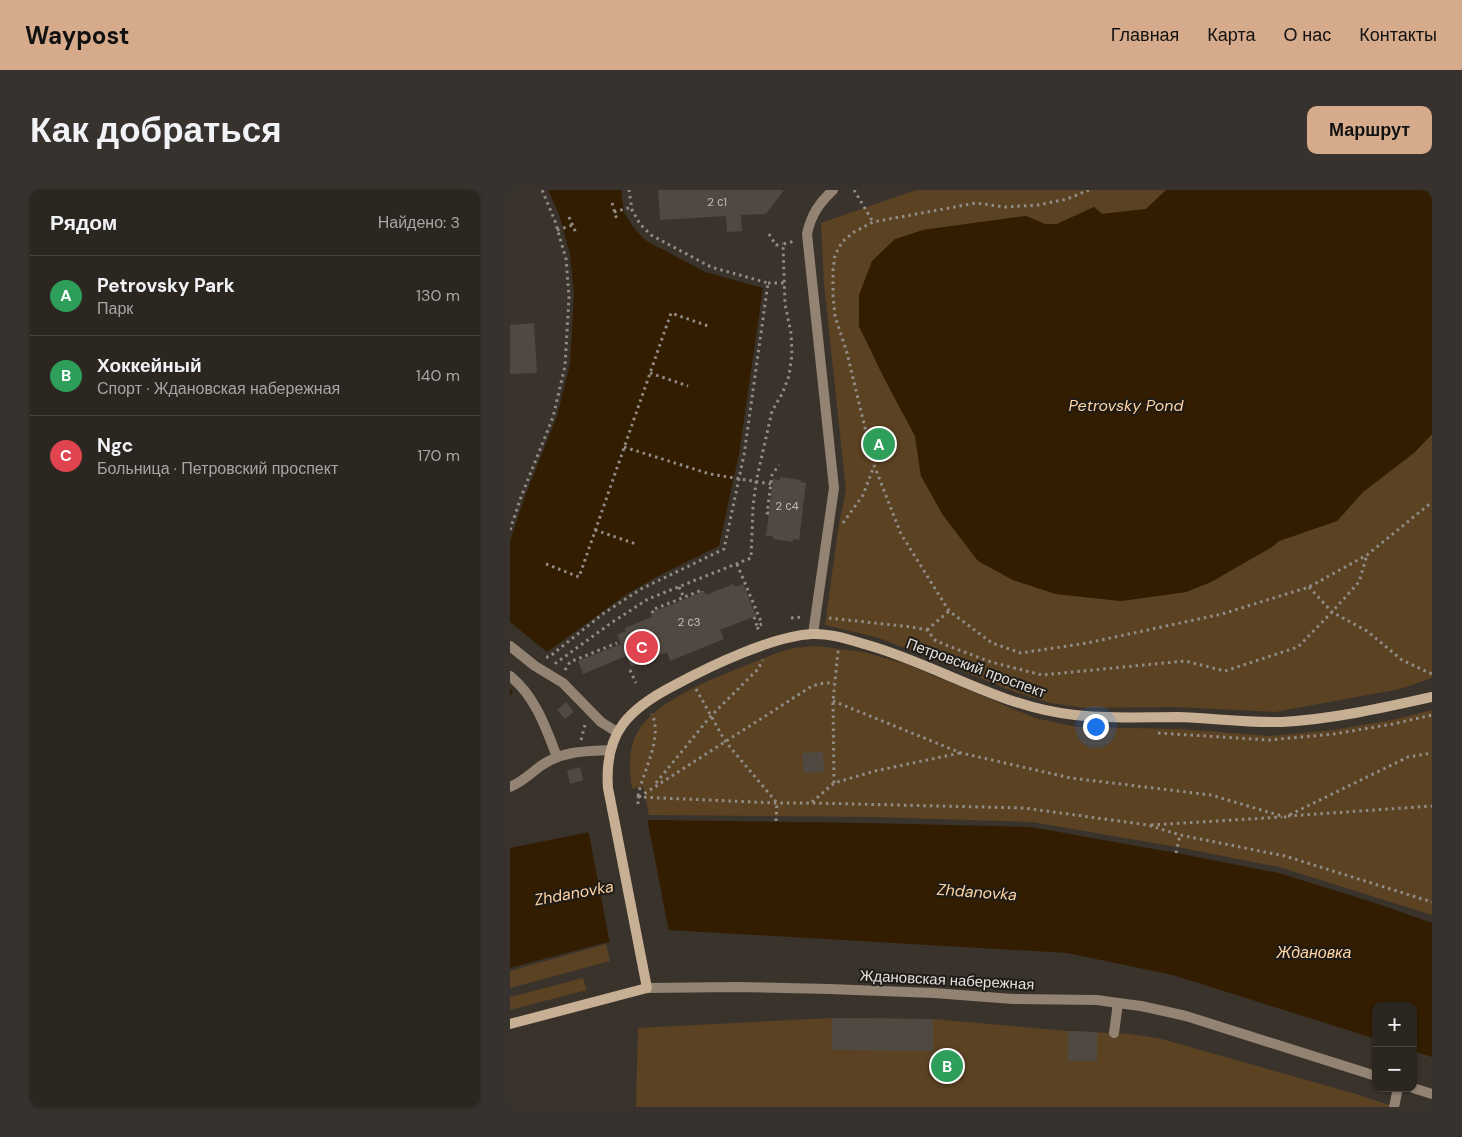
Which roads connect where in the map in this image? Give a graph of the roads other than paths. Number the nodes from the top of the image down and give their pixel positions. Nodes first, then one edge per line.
1 (833, 190) edge
2 (813, 634) junction
3 (510, 646) edge
4 (510, 676) edge
5 (1432, 697) edge
6 (617, 732) junction
7 (610, 750) junction
8 (557, 757) junction
9 (510, 787) edge
10 (648, 988) junction
11 (1118, 1003) junction
12 (510, 1024) edge
13 (1114, 1033) dead end
14 (1372, 1075) edge
15 (1417, 1089) edge
16 (1397, 1092) edge
17 (1432, 1094) edge
18 (1394, 1107) edge

1 - 2 street
2 - 5 street, Петровский проспект
2 - 6 street, Петровский проспект
3 - 6 street
4 - 8 street
6 - 7 street, Петровский проспект
7 - 8 street
7 - 10 street, Петровский проспект
8 - 9 street
10 - 11 street, Ждановская набережная
10 - 12 street, Ждановская набережная
11 - 13 street
11 - 14 street, Ждановская набережная
15 - 17 street
16 - 18 street

